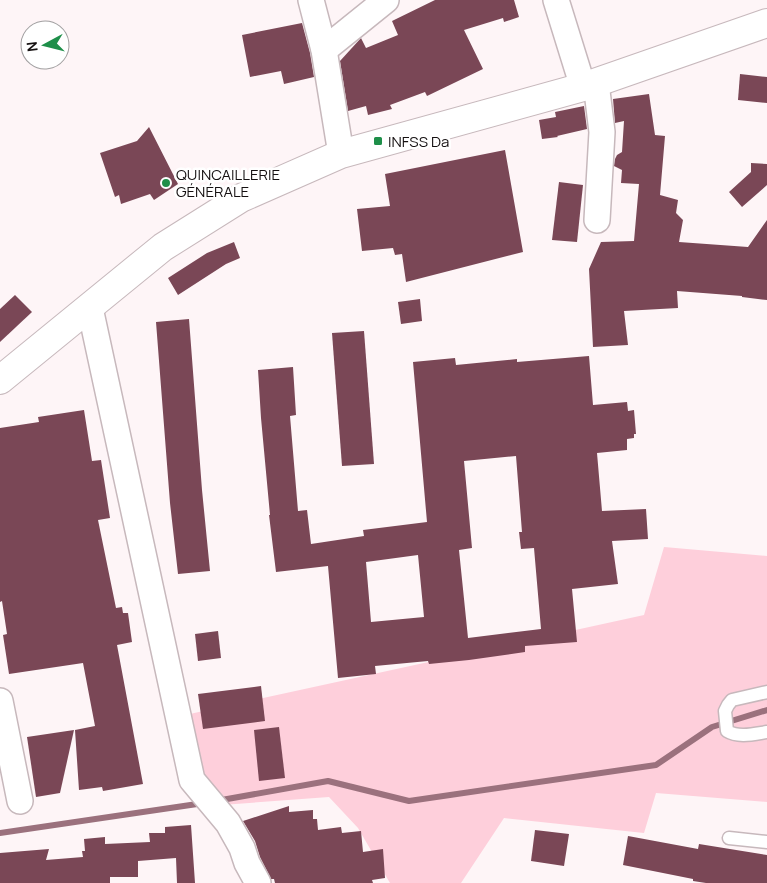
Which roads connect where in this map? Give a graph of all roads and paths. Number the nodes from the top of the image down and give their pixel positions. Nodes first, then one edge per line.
1 (311, 0) edge
2 (386, 0) edge
3 (556, 0) edge
4 (767, 23) edge
5 (324, 50) junction
6 (590, 85) junction
7 (341, 154) junction
8 (597, 220) dead end
9 (90, 308) junction
10 (0, 380) edge
11 (767, 692) edge
12 (0, 701) edge
13 (767, 732) edge
14 (20, 801) dead end
15 (729, 838) dead end
16 (767, 842) edge
17 (258, 883) edge

1 - 5 street
2 - 5 street
3 - 6 street
4 - 6 street
5 - 7 street
6 - 7 street
6 - 8 street
7 - 9 street
9 - 10 street
9 - 17 street
11 - 13 lane
12 - 14 street
15 - 16 lane

